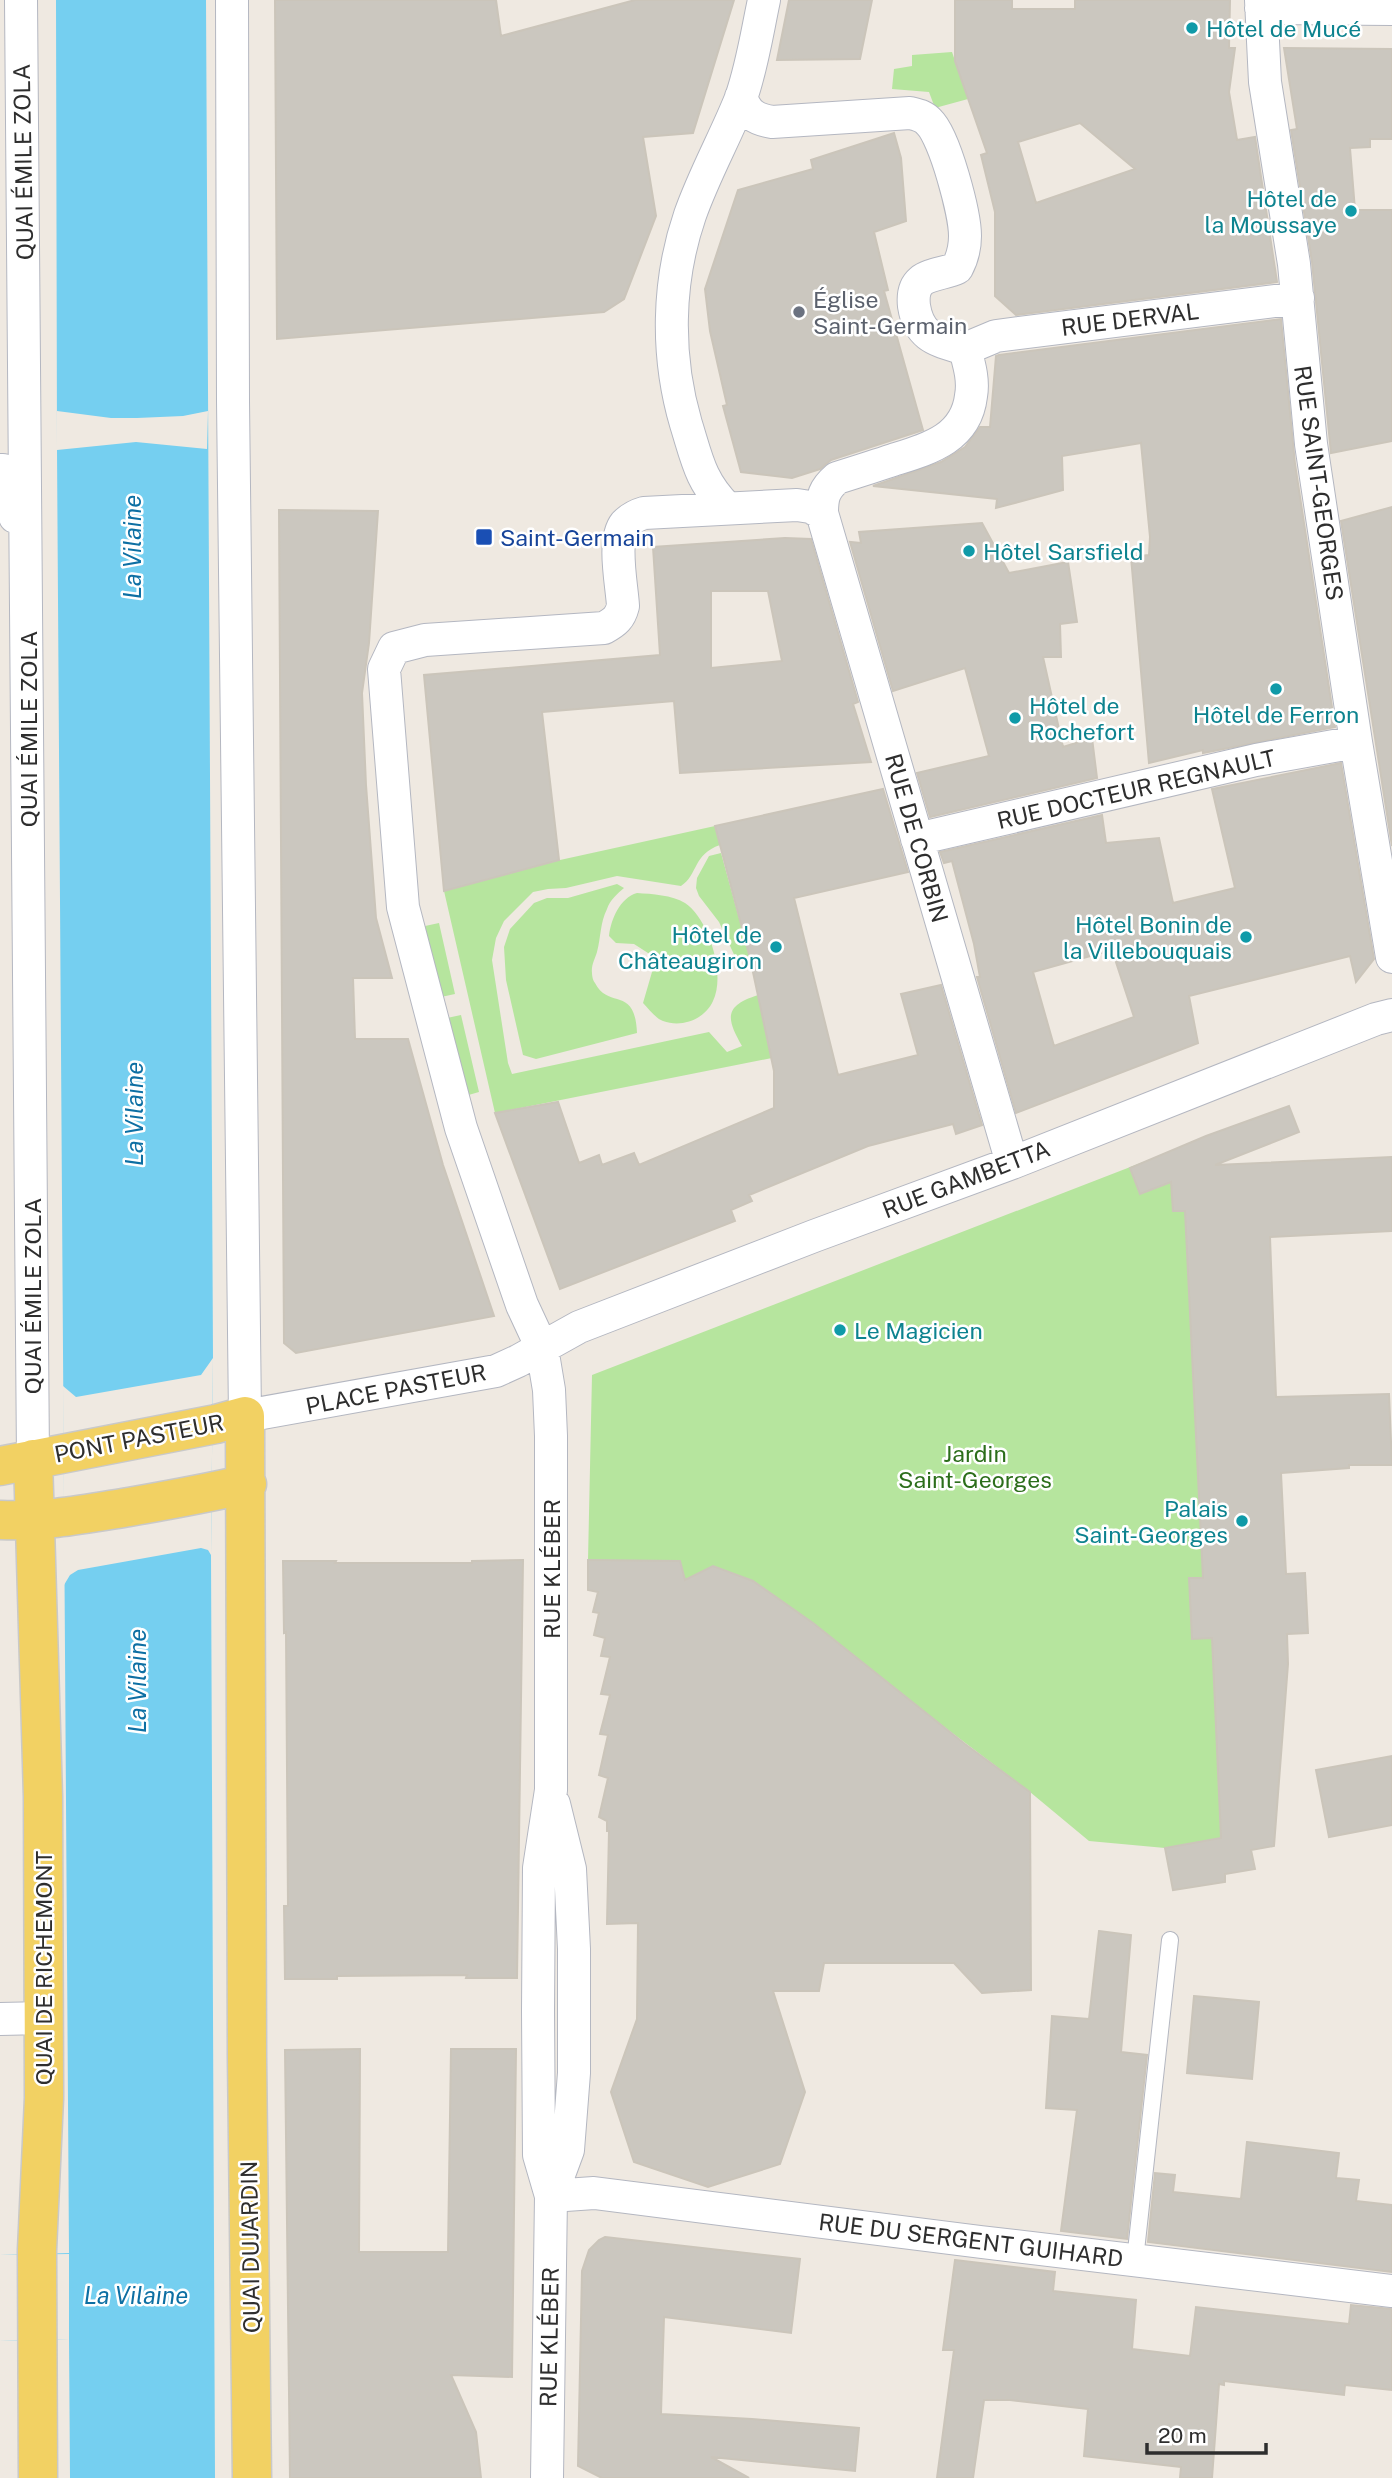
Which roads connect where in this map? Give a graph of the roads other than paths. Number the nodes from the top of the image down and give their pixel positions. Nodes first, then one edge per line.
1 (21, 0) edge
2 (232, 0) edge
3 (764, 0) edge
4 (1261, 4) edge
5 (1392, 9) edge
6 (741, 97) junction
7 (1298, 298) junction
8 (965, 349) junction
9 (13, 472) edge
10 (727, 508) junction
11 (822, 513) junction
12 (1356, 742) junction
13 (14, 839) edge
14 (917, 839) junction
15 (1392, 957) edge
16 (1392, 1015) edge
17 (1012, 1163) junction
18 (542, 1348) junction
19 (230, 1420) junction
20 (32, 1459) edge
21 (231, 1488) junction
22 (32, 1520) edge
23 (1170, 1940) dead end
24 (44, 2018) junction
25 (0, 2019) edge
26 (551, 2196) junction
27 (1135, 2260) junction
28 (1392, 2291) edge
29 (38, 2478) edge
30 (252, 2478) edge
31 (547, 2478) edge

1 - 9 street, QUAI ÉMILE ZOLA
2 - 19 street
3 - 6 street
4 - 5 street
4 - 7 street, RUE SAINT-GEORGES
6 - 8 street
6 - 10 street
7 - 8 street, RUE DERVAL
7 - 12 street, RUE SAINT-GEORGES
8 - 11 street
9 - 13 street, QUAI ÉMILE ZOLA
10 - 11 street
10 - 18 street, RUE KLÉBER
11 - 14 street, RUE DE CORBIN
12 - 14 street, RUE DOCTEUR REGNAULT
12 - 15 street, RUE SAINT-GEORGES
13 - 20 street, QUAI ÉMILE ZOLA
14 - 17 street, RUE DE CORBIN
16 - 17 street, RUE GAMBETTA
17 - 18 street, RUE GAMBETTA
18 - 19 street, PLACE PASTEUR
18 - 26 street, RUE KLÉBER
19 - 20 main road, PONT PASTEUR
19 - 21 main road, QUAI DUJARDIN
20 - 22 main road, QUAI DE RICHEMONT
21 - 22 main road
21 - 30 main road, QUAI DUJARDIN
22 - 24 main road, QUAI DE RICHEMONT
23 - 27 lane
24 - 25 street
24 - 29 main road, QUAI DE RICHEMONT
26 - 27 street, RUE DU SERGENT GUIHARD
26 - 31 street, RUE KLÉBER
27 - 28 street, RUE DU SERGENT GUIHARD

